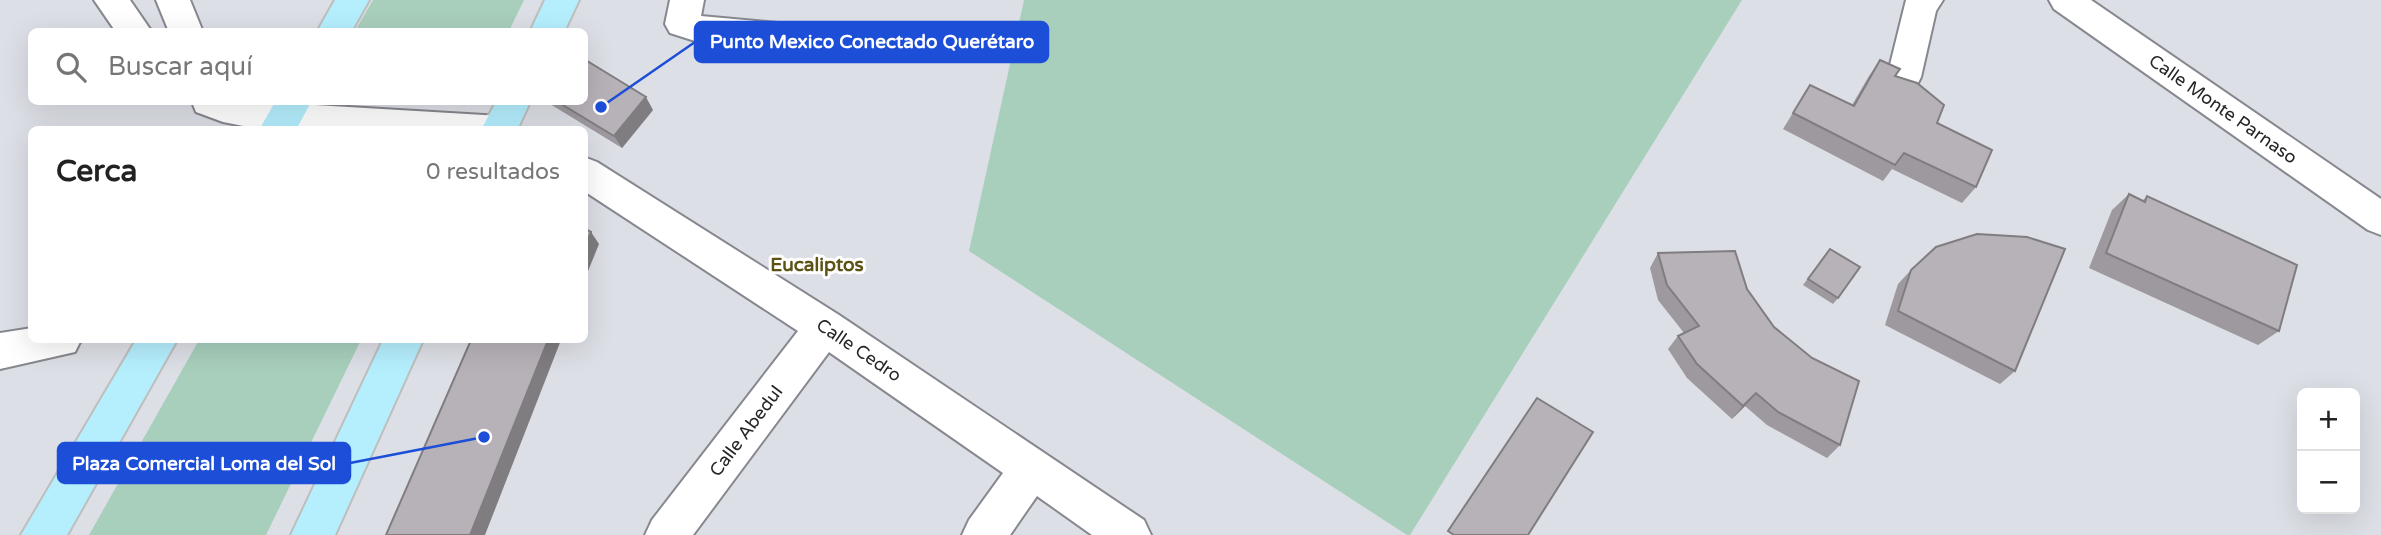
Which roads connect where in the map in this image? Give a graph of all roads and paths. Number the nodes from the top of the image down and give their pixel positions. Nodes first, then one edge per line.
1 (111, 0) edge
2 (173, 0) edge
3 (352, 0) edge
4 (562, 0) edge
5 (687, 0) edge
6 (1926, 0) edge
7 (2066, 0) edge
8 (132, 28) edge
9 (185, 28) edge
10 (336, 28) edge
11 (549, 28) edge
12 (909, 48) dead end
13 (1904, 77) edge
14 (222, 105) edge
15 (512, 105) edge
16 (285, 117) edge
17 (446, 126) edge
18 (501, 126) edge
19 (588, 175) edge
20 (2381, 219) edge
21 (825, 327) junction
22 (44, 343) edge
23 (155, 343) edge
24 (402, 343) edge
25 (0, 351) edge
26 (1032, 467) junction
27 (43, 535) edge
28 (313, 535) edge
29 (667, 535) edge
30 (984, 535) edge
31 (1129, 535) edge

1 - 8 street
2 - 9 street
3 - 10 main road
4 - 11 main road
5 - 12 street
6 - 13 street
7 - 20 street, Calle Monte Parnaso
14 - 16 street
15 - 18 main road
16 - 17 street
19 - 21 street, Calle Cedro
21 - 26 street, Calle Cedro
21 - 29 street, Calle Abedul
22 - 25 street
23 - 27 main road
24 - 28 main road
26 - 30 street
26 - 31 street, Calle Cedro

